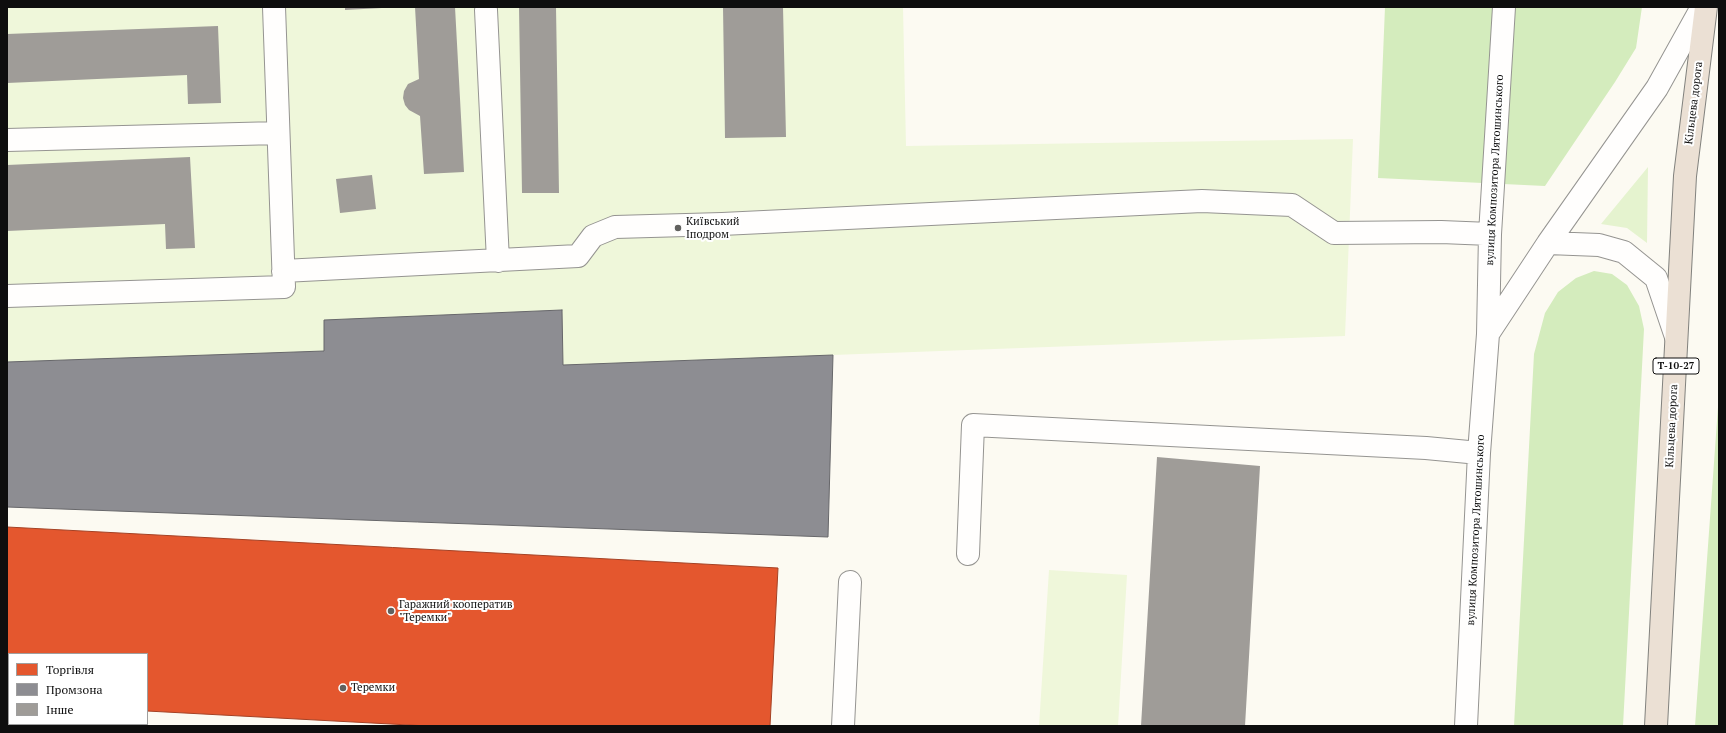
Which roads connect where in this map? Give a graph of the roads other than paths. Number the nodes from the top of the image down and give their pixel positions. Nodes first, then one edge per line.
1 (274, 7) edge
2 (1504, 7) edge
3 (1702, 7) edge
4 (1706, 7) edge
5 (486, 10) dead end
6 (278, 132) junction
7 (7, 140) edge
8 (1490, 234) junction
9 (1548, 243) junction
10 (498, 261) junction
11 (283, 271) junction
12 (7, 296) edge
13 (1488, 334) junction
14 (1677, 340) junction
15 (1479, 453) junction
16 (968, 554) dead end
17 (850, 582) dead end
18 (843, 726) edge
19 (1466, 726) edge
20 (1656, 726) edge

1 - 6 street
2 - 8 street, вулиця Композитора Лятошинського
3 - 9 street, вулиця Композитора Лятошинського
4 - 14 highway, Кільцева дорога / Т-10-27
5 - 10 street
6 - 7 street
6 - 11 street
8 - 10 street
8 - 13 street, вулиця Композитора Лятошинського
9 - 13 street, вулиця Композитора Лятошинського
9 - 14 street
10 - 11 street
11 - 12 street
13 - 15 street, вулиця Композитора Лятошинського
14 - 20 highway, Кільцева дорога / Т-10-27
15 - 16 street
15 - 19 street, вулиця Композитора Лятошинського
17 - 18 street

